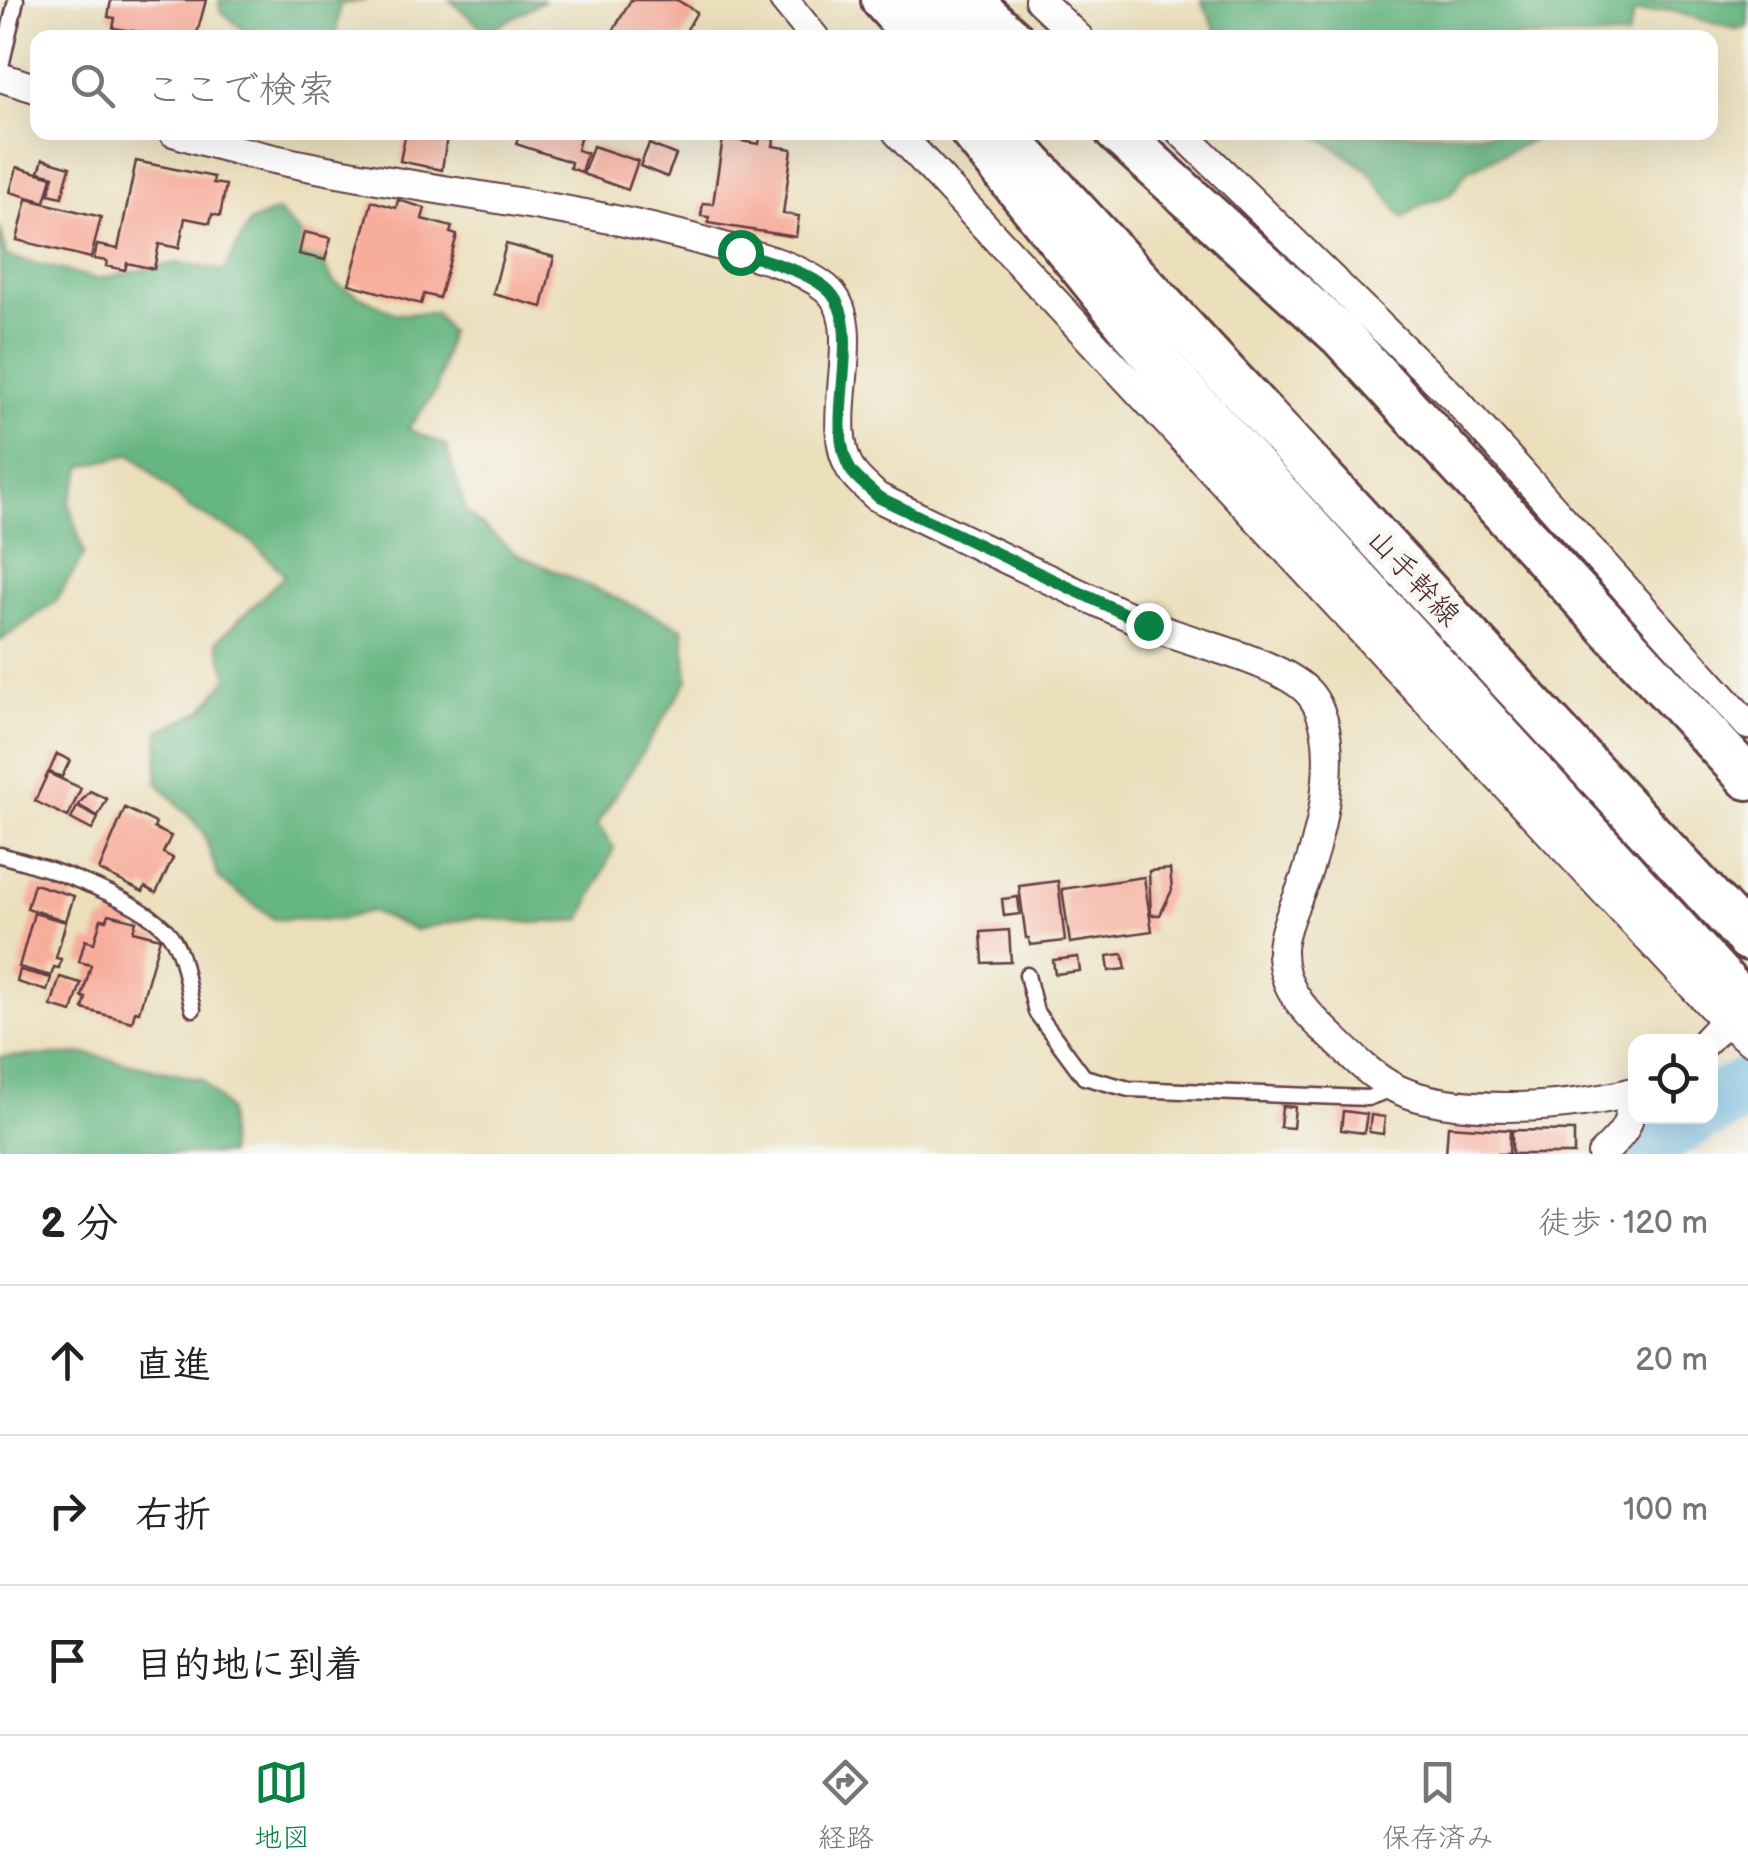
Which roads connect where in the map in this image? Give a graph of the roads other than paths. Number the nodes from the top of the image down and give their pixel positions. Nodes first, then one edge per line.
1 (16, 0) edge
2 (784, 0) edge
3 (865, 0) edge
4 (882, 0) edge
5 (924, 0) edge
6 (969, 0) edge
7 (1040, 0) edge
8 (808, 30) edge
9 (889, 30) edge
10 (910, 30) edge
11 (945, 30) edge
12 (1001, 30) edge
13 (1072, 30) edge
14 (0, 74) edge
15 (30, 86) edge
16 (205, 140) edge
17 (904, 140) edge
18 (979, 140) edge
19 (1011, 140) edge
20 (1026, 140) edge
21 (1126, 140) edge
22 (1188, 140) edge
23 (1080, 216) junction
24 (1172, 348) junction
25 (1748, 725) edge
26 (1748, 778) edge
27 (0, 855) edge
28 (1748, 939) edge
29 (1027, 974) dead end
30 (193, 1009) dead end
31 (1742, 1013) edge
32 (1715, 1034) edge
33 (1394, 1088) junction
34 (1628, 1093) edge
35 (1628, 1124) edge
36 (1602, 1154) edge

1 - 14 lane
2 - 8 street
3 - 9 main road
4 - 10 main road
5 - 11 main road
6 - 12 main road
7 - 13 street
14 - 15 street
16 - 33 street
17 - 31 street
18 - 24 main road
19 - 23 main road, 山手幹線
20 - 23 main road, 山手幹線
21 - 26 main road
22 - 25 street
23 - 24 main road, 山手幹線
24 - 28 main road, 山手幹線
24 - 31 main road
27 - 30 lane
29 - 33 lane
31 - 32 street
33 - 34 street
35 - 36 street

